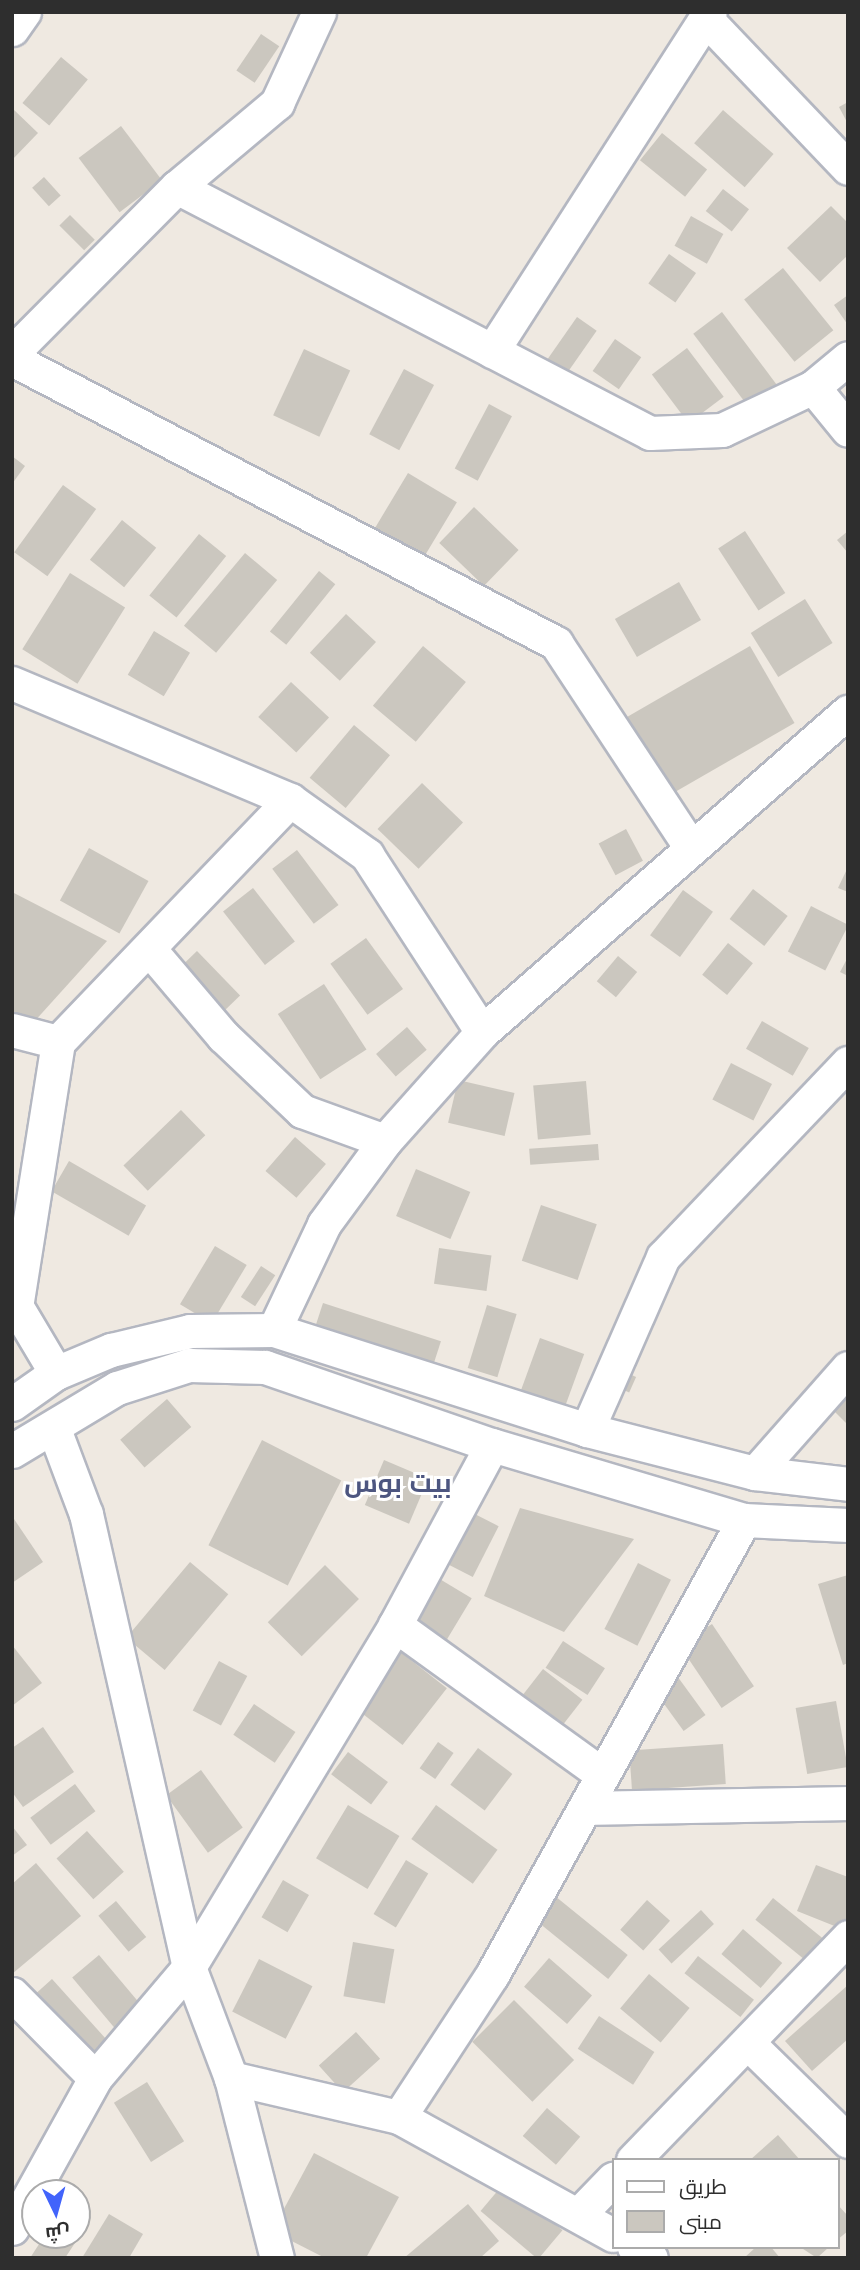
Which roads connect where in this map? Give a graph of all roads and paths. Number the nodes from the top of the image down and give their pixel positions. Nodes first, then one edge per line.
1 (24, 12) edge
2 (318, 12) edge
3 (708, 16) edge
4 (12, 29) edge
5 (848, 168) edge
6 (177, 187) junction
7 (492, 351) junction
8 (12, 353) edge
9 (848, 358) edge
10 (12, 359) edge
11 (813, 387) junction
12 (848, 430) edge
13 (12, 683) edge
14 (848, 712) edge
15 (290, 800) junction
16 (691, 848) junction
17 (150, 950) junction
18 (12, 1030) edge
19 (482, 1032) junction
20 (58, 1042) junction
21 (848, 1063) edge
22 (385, 1141) junction
23 (15, 1300) edge
24 (274, 1330) junction
25 (848, 1368) edge
26 (56, 1373) junction
27 (12, 1404) edge
28 (54, 1429) junction
29 (587, 1430) junction
30 (492, 1445) junction
31 (12, 1451) edge
32 (755, 1473) junction
33 (848, 1484) edge
34 (744, 1520) junction
35 (848, 1525) edge
36 (396, 1625) junction
37 (600, 1773) junction
38 (848, 1803) edge
39 (585, 1808) junction
40 (848, 1937) edge
41 (189, 1967) junction
42 (12, 1994) edge
43 (748, 2043) junction
44 (95, 2078) junction
45 (231, 2078) junction
46 (399, 2117) junction
47 (848, 2141) edge
48 (635, 2158) edge
49 (612, 2180) edge
50 (579, 2214) junction
51 (12, 2228) edge
52 (612, 2234) edge
53 (277, 2258) edge

1 - 4 street
2 - 6 street
3 - 5 street
3 - 7 street
6 - 7 street
6 - 8 street
7 - 11 street
9 - 11 street
10 - 16 street
11 - 12 street
13 - 15 street
14 - 16 street
15 - 17 street
15 - 19 street
16 - 19 street
17 - 20 street
17 - 22 street
18 - 20 street
19 - 22 street
20 - 23 street
21 - 29 street
22 - 24 street
23 - 26 street
24 - 26 street
24 - 29 street
25 - 32 street
26 - 27 street
28 - 30 street
28 - 31 street
28 - 41 street
29 - 32 street
30 - 34 street
30 - 36 street
32 - 33 street
34 - 35 street
34 - 37 street
36 - 37 street
36 - 41 street
37 - 39 street
38 - 39 street
39 - 46 street
40 - 43 street
41 - 44 street
41 - 45 street
42 - 44 street
43 - 47 street
43 - 48 street
44 - 51 street
45 - 46 street
45 - 53 street
46 - 50 street
49 - 50 street
50 - 52 street

